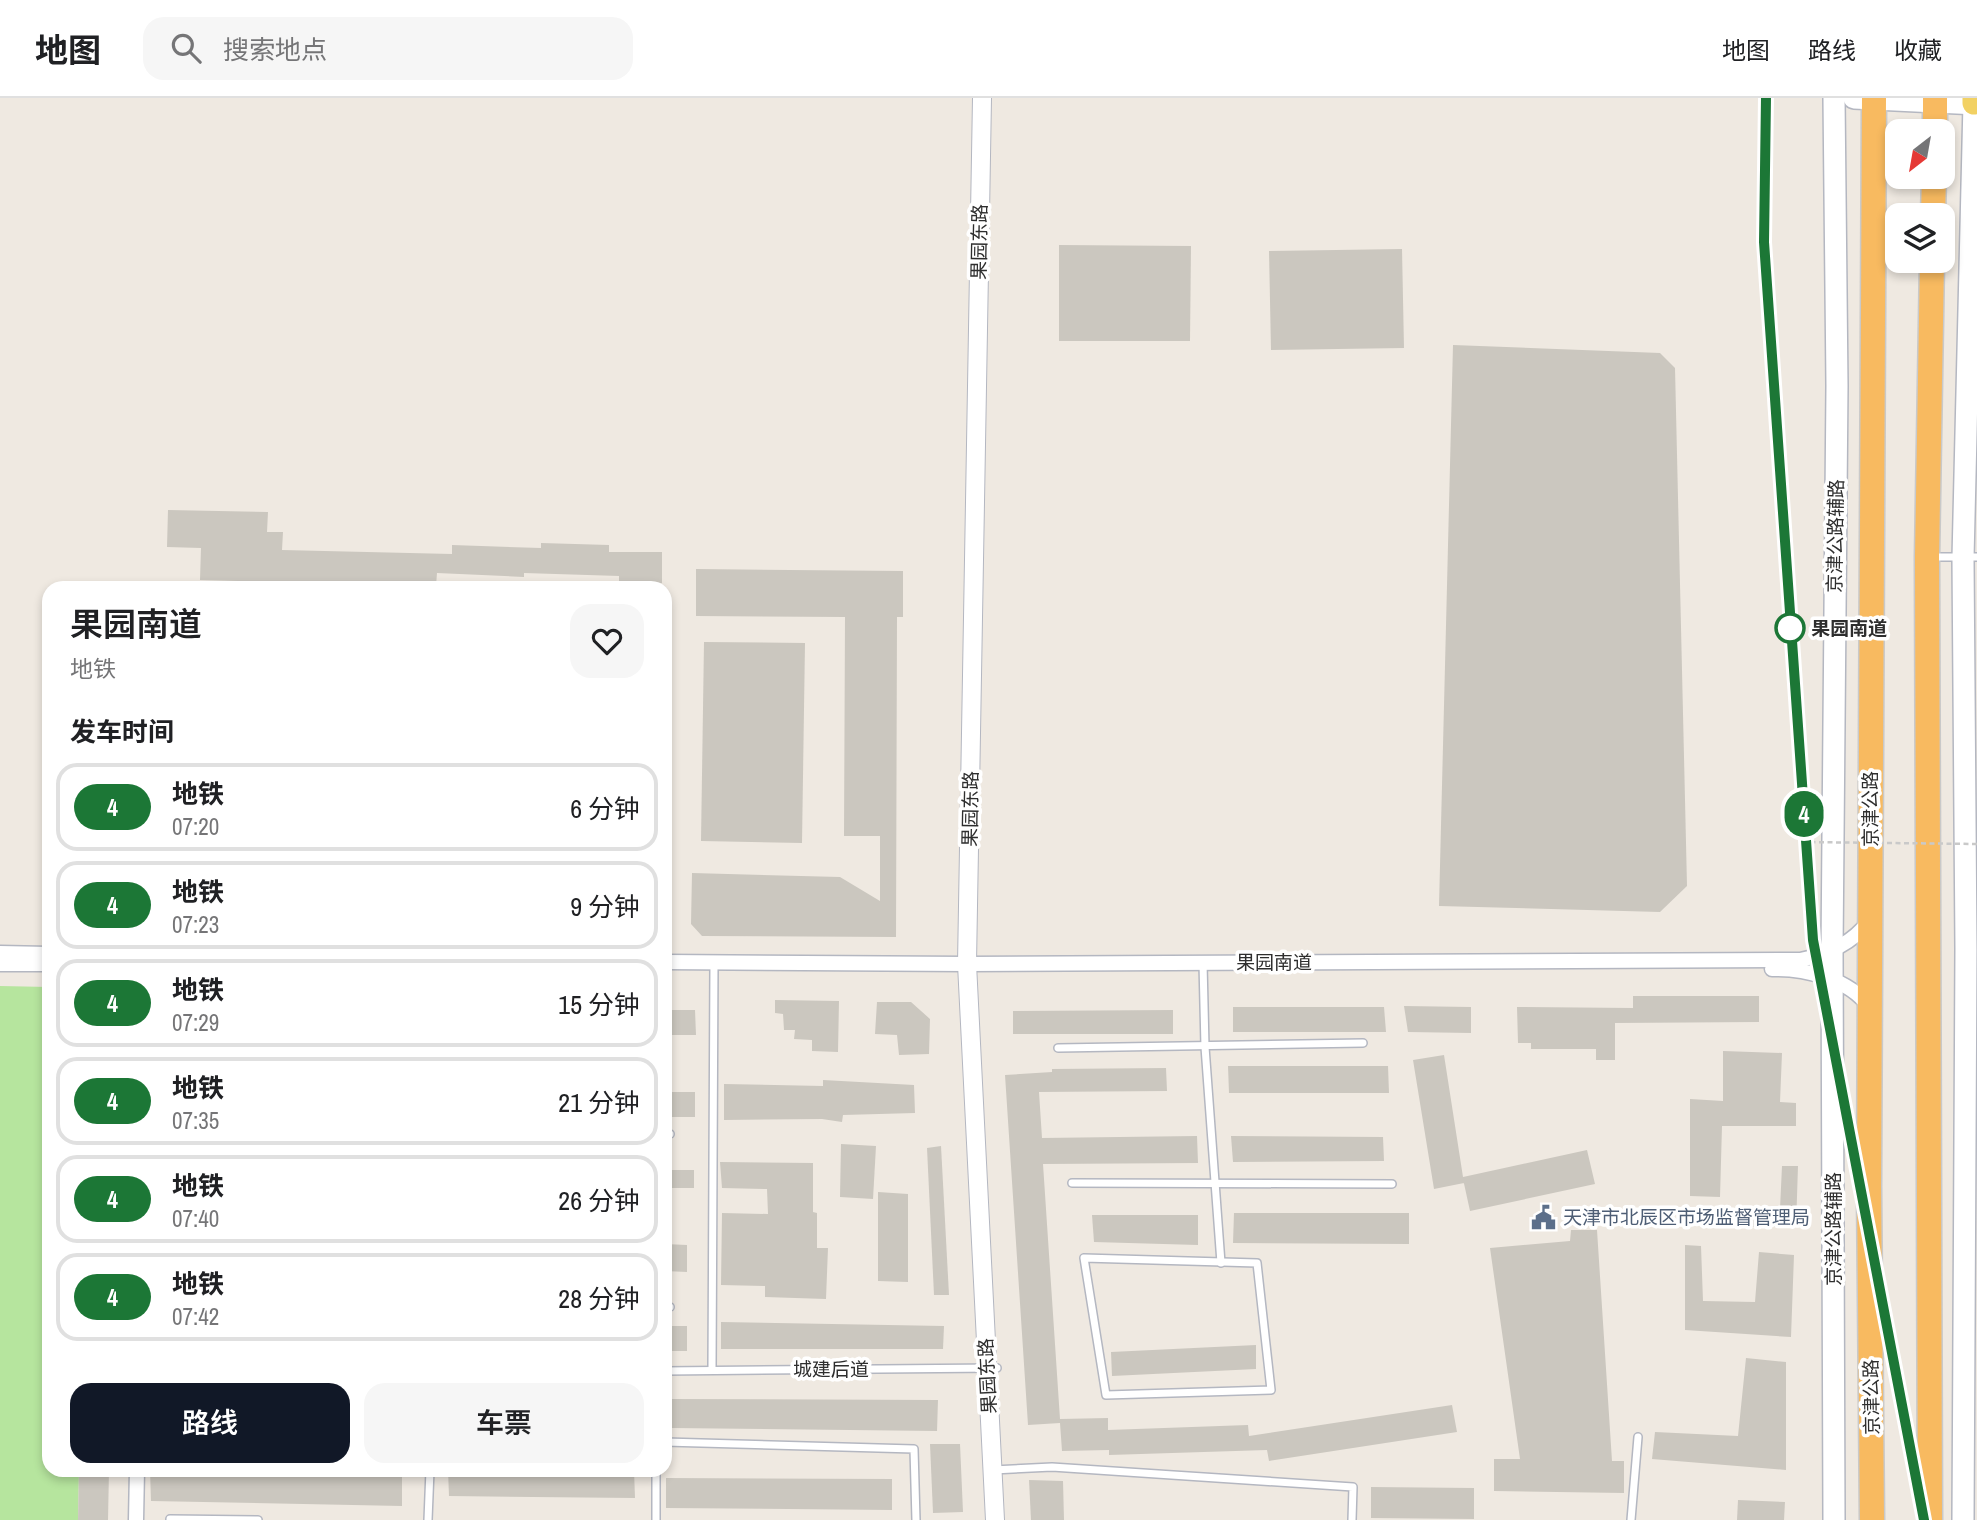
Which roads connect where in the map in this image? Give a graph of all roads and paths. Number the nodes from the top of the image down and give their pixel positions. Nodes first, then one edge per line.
1 (982, 98) edge
2 (991, 98) edge
3 (1834, 98) edge
4 (1854, 98) edge
5 (1874, 98) edge
6 (1935, 100) edge
7 (1975, 102) edge
8 (1935, 119) edge
9 (1932, 273) edge
10 (1927, 557) junction
11 (1970, 558) edge
12 (1799, 790) dead end
13 (1802, 842) junction
14 (1977, 844) edge
15 (1870, 920) junction
16 (1806, 925) dead end
17 (1832, 950) junction
18 (0, 953) edge
19 (42, 954) edge
20 (672, 963) edge
21 (0, 964) edge
22 (42, 964) edge
23 (715, 966) junction
24 (1203, 966) junction
25 (973, 967) junction
26 (672, 969) edge
27 (1832, 981) junction
28 (1869, 1007) junction
29 (1363, 1043) dead end
30 (1205, 1047) junction
31 (1058, 1048) dead end
32 (1072, 1182) dead end
33 (1216, 1184) junction
34 (1392, 1184) dead end
35 (1222, 1263) junction
36 (992, 1368) junction
37 (712, 1370) junction
38 (672, 1371) edge
39 (1638, 1437) dead end
40 (672, 1442) edge
41 (997, 1469) junction
42 (137, 1477) edge
43 (430, 1477) edge
44 (656, 1477) edge
45 (170, 1519) edge
46 (136, 1520) edge
47 (258, 1520) edge
48 (428, 1520) edge
49 (656, 1520) edge
50 (916, 1520) edge
51 (995, 1520) edge
52 (1004, 1520) edge
53 (1352, 1520) edge
54 (1631, 1520) edge
55 (1834, 1520) edge
56 (1872, 1520) edge
57 (1930, 1520) edge
58 (1963, 1520) edge

1 - 25 street, 果园东路
2 - 25 street, 果园东路
3 - 17 main road, 京津公路辅路
4 - 5 main road
5 - 6 main road
5 - 15 highway, 京津公路
6 - 7 main road
6 - 8 highway
7 - 11 main road
9 - 10 highway
10 - 11 lane
10 - 57 highway
11 - 58 main road
12 - 13 path
13 - 14 path, bridge
13 - 16 path
15 - 17 street, 果园南道
15 - 28 highway, 京津公路
17 - 24 street, 果园南道
17 - 27 main road, 京津公路辅路
18 - 19 street
20 - 23 street, 果园南道
21 - 22 street
23 - 25 street, 果园南道
23 - 26 street, 果园南道
23 - 37 lane
24 - 25 street, 果园南道
24 - 27 street, 果园南道
24 - 30 lane
25 - 36 street, 果园东路
27 - 28 street, 果园南道
27 - 55 main road, 京津公路辅路
28 - 56 highway, 京津公路
29 - 30 lane
30 - 31 lane
30 - 33 lane
32 - 33 lane
33 - 34 lane
33 - 35 lane
35 - 35 lane
36 - 37 lane, 城建后道
36 - 41 street, 果园东路
37 - 38 lane, 城建后道
39 - 54 lane
40 - 50 lane
41 - 51 street, 果园东路
41 - 52 street, 果园东路
41 - 53 lane
42 - 46 street
43 - 48 lane
44 - 49 lane
45 - 47 lane

